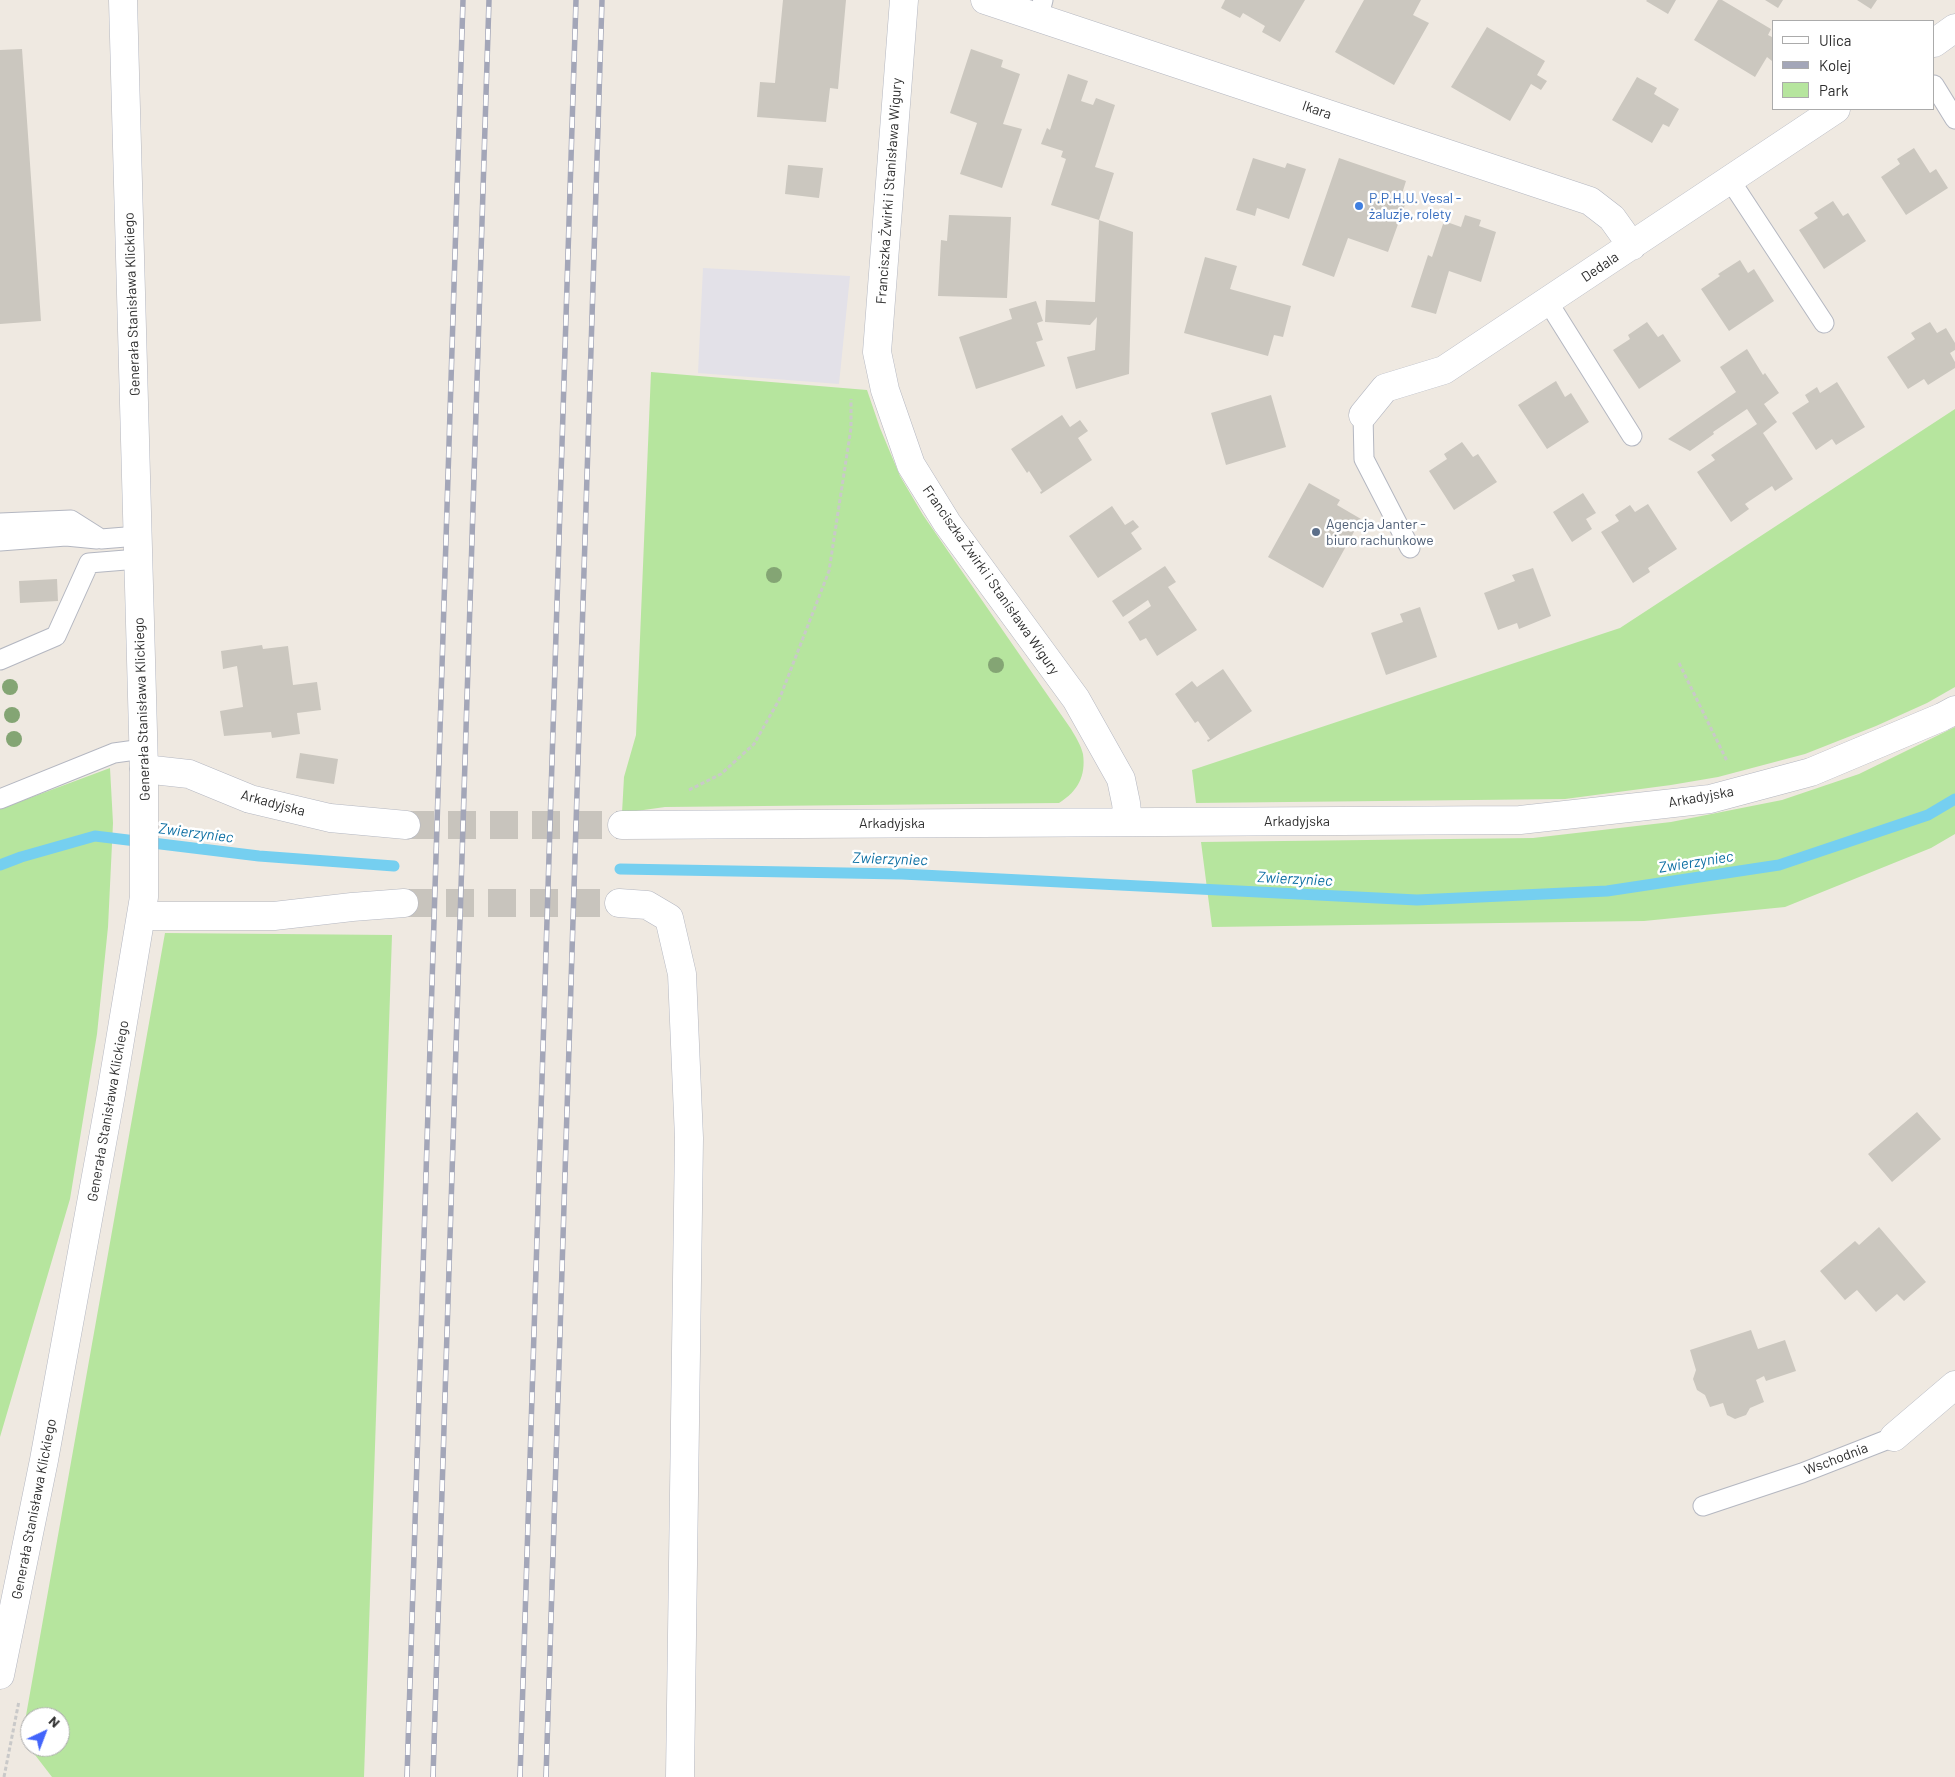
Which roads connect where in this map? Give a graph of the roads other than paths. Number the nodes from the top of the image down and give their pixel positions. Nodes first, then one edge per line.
1 (123, 0) edge
2 (904, 0) edge
3 (985, 0) edge
4 (1041, 8) edge
5 (1955, 28) edge
6 (1935, 42) edge
7 (1935, 87) edge
8 (1835, 110) edge
9 (1955, 119) edge
10 (1730, 180) junction
11 (1632, 246) junction
12 (1548, 302) junction
13 (1824, 324) dead end
14 (1363, 415) joint
15 (1632, 436) dead end
16 (0, 523) edge
17 (101, 539) junction
18 (0, 541) edge
19 (138, 548) junction
20 (1410, 548) dead end
21 (0, 660) edge
22 (1955, 710) edge
23 (144, 759) junction
24 (0, 799) edge
25 (1128, 821) junction
26 (406, 825) tunnel mouth
27 (622, 825) tunnel mouth
28 (619, 902) tunnel mouth
29 (404, 903) tunnel mouth
30 (143, 906) junction
31 (1955, 1385) edge
32 (1894, 1437) joint
33 (1703, 1506) dead end
34 (0, 1675) edge
35 (680, 1777) edge

1 - 19 street, Generała Stanisława Klickiego
2 - 25 street, Franciszka Żwirki i Stanisława Wigury
3 - 4 street, Ikara
4 - 11 street, Ikara
5 - 6 street
7 - 9 lane
8 - 10 street, Dedala
10 - 11 street, Dedala
10 - 13 lane
11 - 12 street, Dedala
12 - 14 street, Dedala
12 - 15 lane
14 - 20 lane
16 - 17 lane
17 - 18 lane
17 - 19 lane
19 - 21 lane
19 - 23 street, Generała Stanisława Klickiego
22 - 25 street, Arkadyjska
23 - 24 lane
23 - 26 street, Arkadyjska
23 - 30 street, Generała Stanisława Klickiego
25 - 27 street, Arkadyjska
28 - 35 street
29 - 30 street
30 - 34 street, Generała Stanisława Klickiego
31 - 32 street, Wschodnia
32 - 33 lane, Wschodnia

